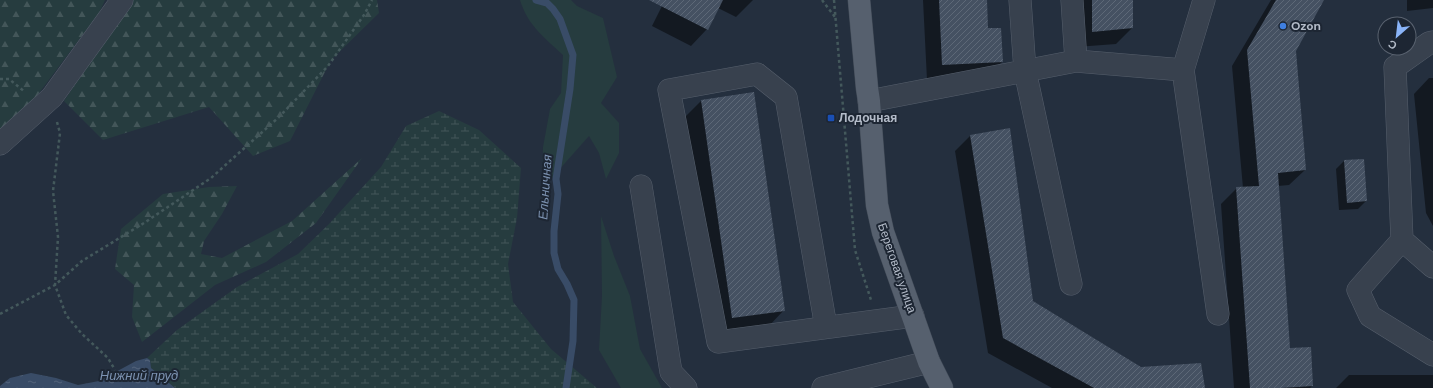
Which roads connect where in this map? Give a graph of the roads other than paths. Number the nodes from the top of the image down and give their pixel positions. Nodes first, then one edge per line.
1 (122, 0) edge
2 (859, 0) edge
3 (1020, 0) edge
4 (1072, 0) edge
5 (1204, 0) edge
6 (1433, 42) edge
7 (1076, 61) junction
8 (1183, 70) junction
9 (1026, 71) junction
10 (869, 101) junction
11 (0, 144) edge
12 (641, 186) dead end
13 (1402, 240) junction
14 (1433, 268) edge
15 (1070, 284) dead end
16 (1218, 314) dead end
17 (912, 316) junction
18 (826, 327) junction
19 (1433, 355) edge
20 (929, 362) junction
21 (686, 388) edge
22 (823, 388) edge
23 (942, 388) edge

1 - 11 street
2 - 10 main road, Береговая улица
3 - 9 street
4 - 7 street
5 - 8 street
6 - 13 street
7 - 8 street
7 - 9 street
8 - 16 street
9 - 10 street
9 - 15 street
10 - 17 main road, Береговая улица
12 - 21 street
13 - 14 street
13 - 19 street
17 - 18 street
17 - 20 main road, Береговая улица
18 - 18 street
20 - 22 street
20 - 23 main road, Береговая улица

